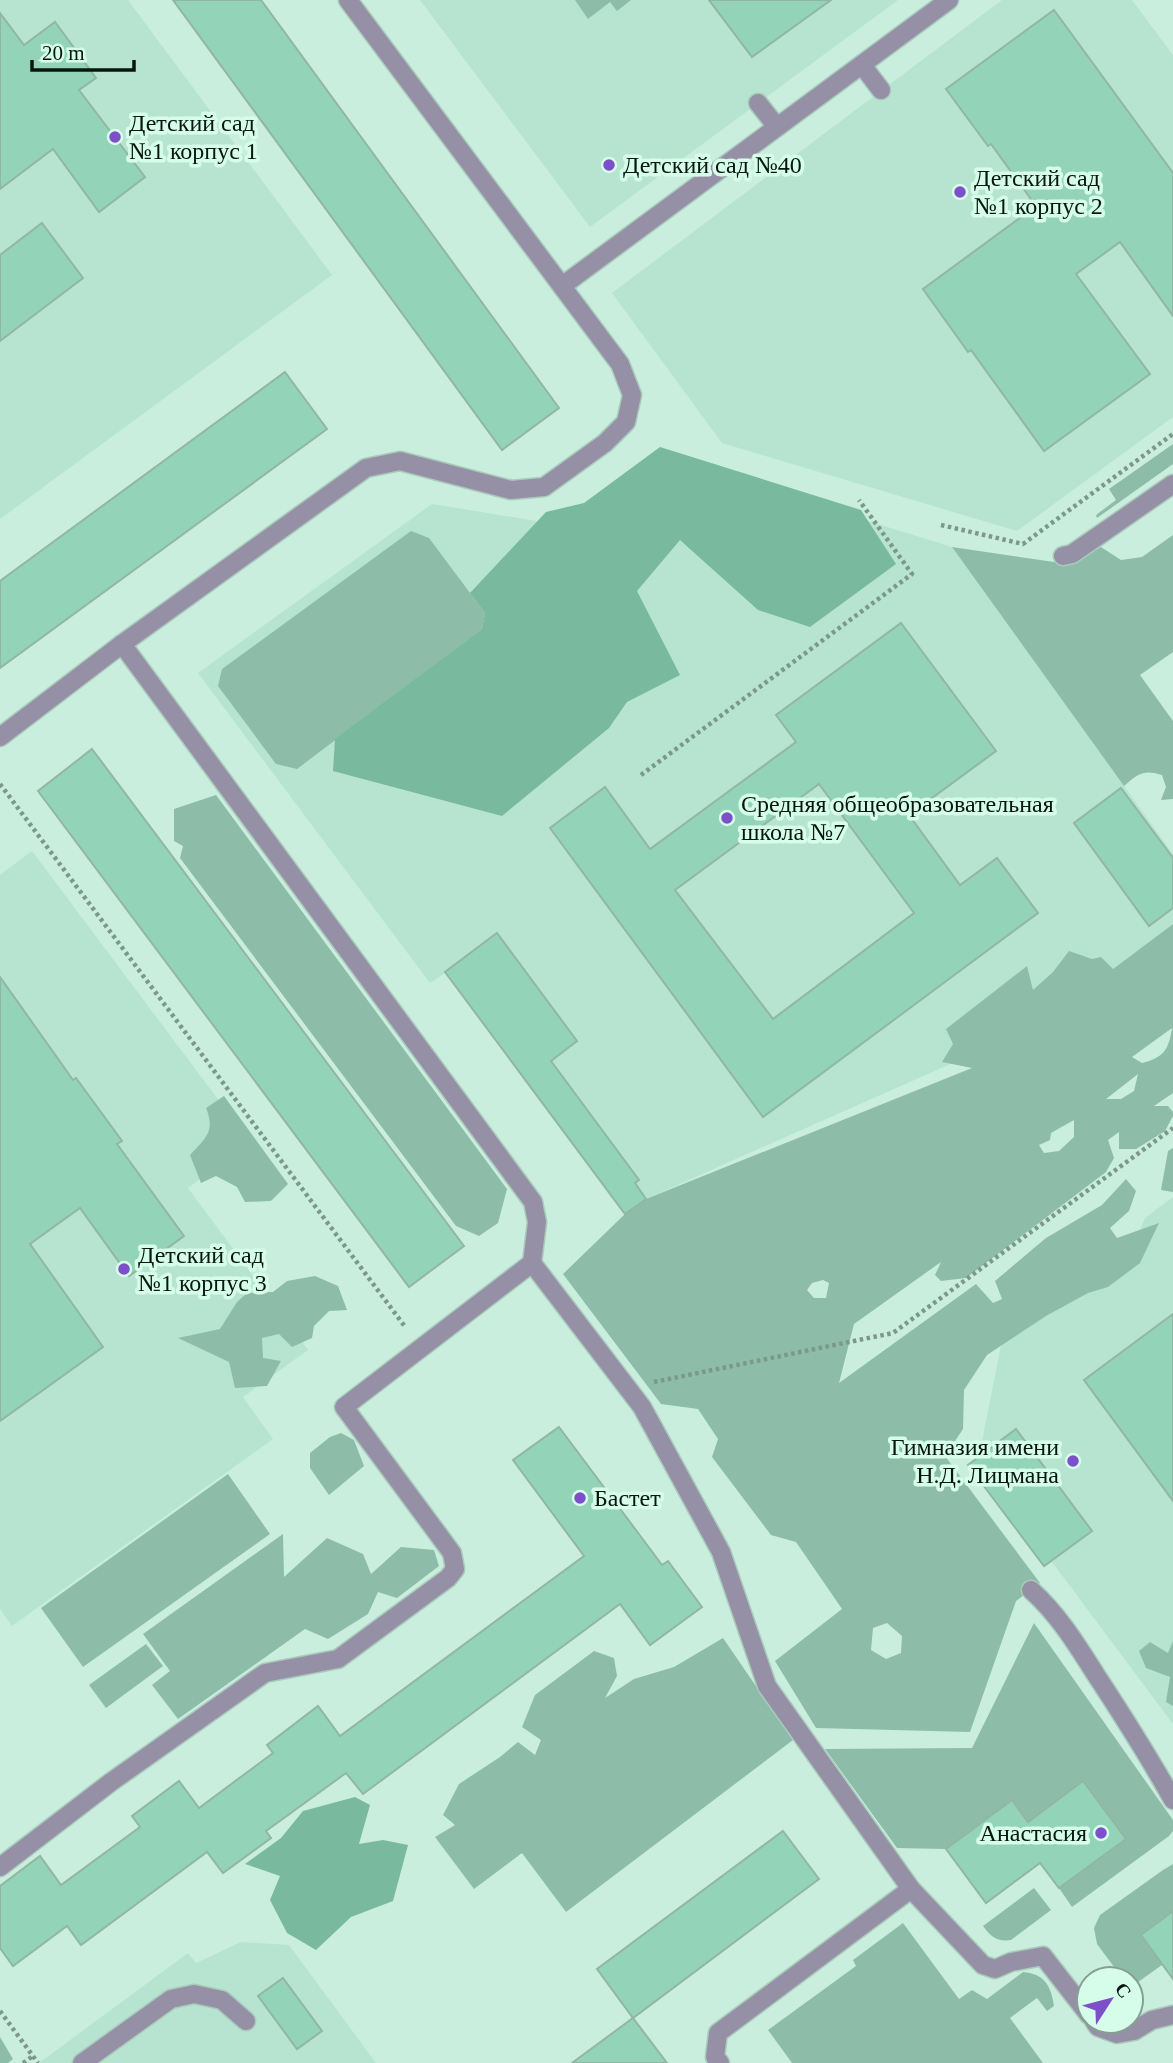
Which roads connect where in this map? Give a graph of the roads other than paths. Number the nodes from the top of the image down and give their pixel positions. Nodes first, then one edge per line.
1 (348, 0) edge
2 (949, 0) edge
3 (862, 65) junction
4 (881, 90) dead end
5 (758, 103) dead end
6 (776, 127) junction
7 (562, 286) junction
8 (1173, 484) edge
9 (1063, 556) dead end
10 (122, 644) junction
11 (0, 737) edge
12 (532, 1263) junction
13 (1031, 1590) dead end
14 (1173, 1800) edge
15 (0, 1867) edge
16 (911, 1889) junction
17 (1075, 1997) edge
18 (1173, 2015) edge
19 (246, 2021) dead end
20 (1145, 2024) edge
21 (82, 2063) edge
22 (720, 2063) edge

1 - 7 lane
2 - 3 lane
3 - 4 lane
3 - 6 lane
5 - 6 lane
6 - 7 lane
7 - 10 lane
8 - 9 lane
10 - 11 lane
10 - 12 lane
12 - 15 lane
12 - 16 lane
13 - 14 lane
16 - 17 lane
16 - 22 lane
18 - 20 lane
19 - 21 lane

